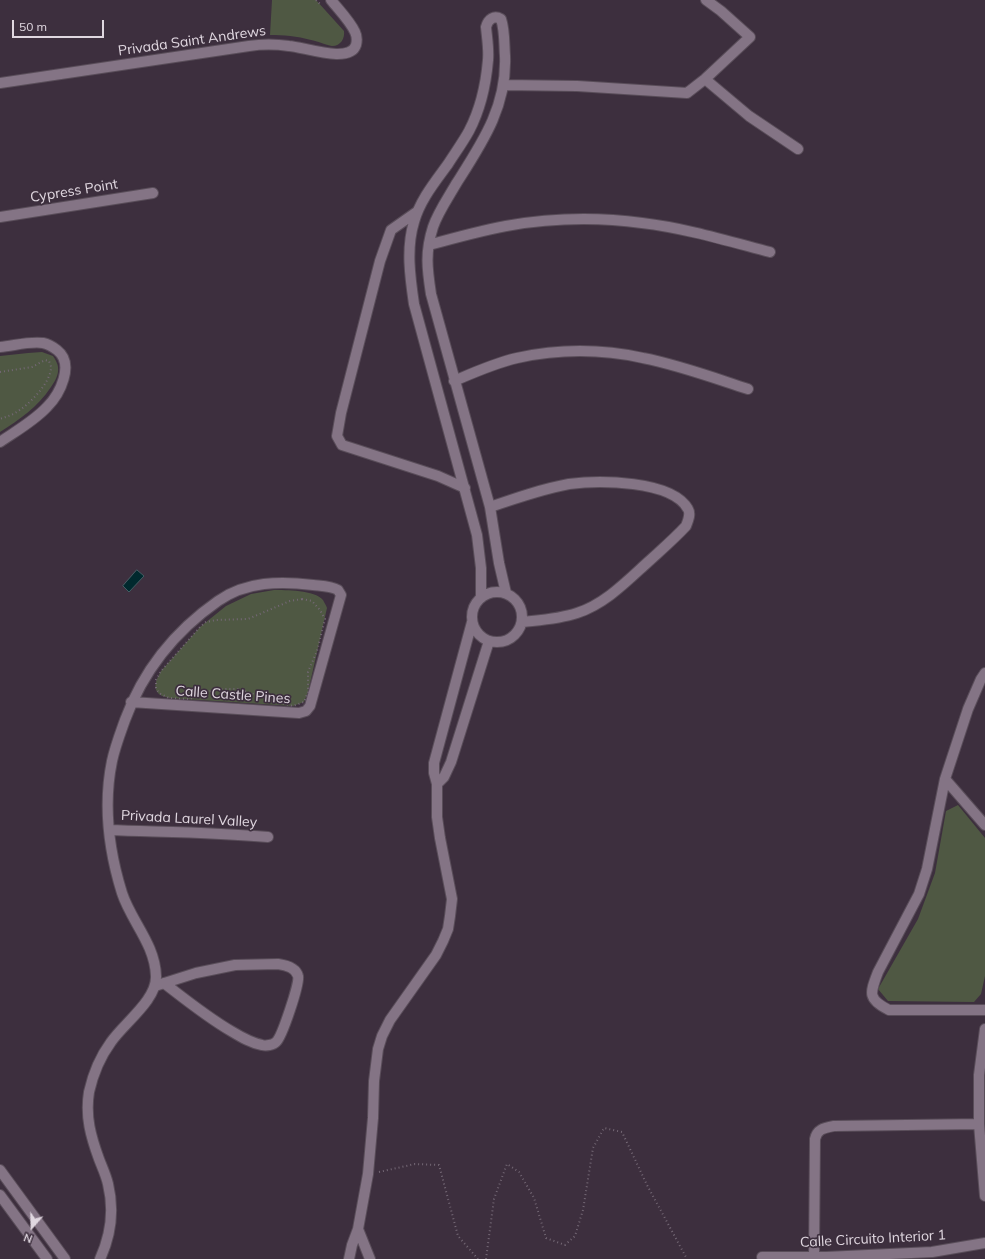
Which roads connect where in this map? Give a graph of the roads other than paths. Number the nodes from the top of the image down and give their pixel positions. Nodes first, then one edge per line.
1 (331, 0) edge
2 (706, 0) edge
3 (705, 79) junction
4 (0, 83) edge
5 (504, 85) junction
6 (798, 150) dead end
7 (152, 193) dead end
8 (418, 212) junction
9 (0, 217) edge
10 (429, 245) junction
11 (770, 252) dead end
12 (0, 348) edge
13 (454, 381) junction
14 (748, 389) dead end
15 (0, 442) edge
16 (465, 488) junction
17 (490, 506) junction
18 (506, 593) junction
19 (481, 598) junction
20 (472, 622) junction
21 (523, 622) junction
22 (489, 642) junction
23 (985, 673) edge
24 (131, 702) junction
25 (946, 779) junction
26 (437, 784) junction
27 (985, 825) edge
28 (109, 830) junction
29 (268, 837) dead end
30 (159, 984) junction
31 (985, 1010) edge
32 (985, 1029) edge
33 (979, 1124) junction
34 (0, 1170) edge
35 (0, 1195) edge
36 (985, 1196) edge
37 (358, 1229) junction
38 (985, 1243) edge
39 (762, 1257) dead end
40 (814, 1258) edge
41 (47, 1259) edge
42 (65, 1259) edge
43 (100, 1259) edge
44 (349, 1259) edge
45 (370, 1259) edge

1 - 4 street, Privada Saint Andrews
2 - 3 street
3 - 5 street
3 - 6 street
5 - 8 street
5 - 10 street
7 - 9 street, Cypress Point
8 - 16 street
8 - 16 street
10 - 11 street
10 - 13 street
12 - 15 street
13 - 14 street
13 - 17 street
16 - 19 street
17 - 18 street
17 - 21 street
18 - 19 street
18 - 21 street
19 - 20 street
20 - 22 street
20 - 26 street
21 - 22 street
22 - 26 street
23 - 25 street
24 - 24 street, Calle Castle Pines
24 - 28 street, Calle Castle Pines
25 - 27 street
25 - 31 street
26 - 37 street
28 - 29 street, Privada Laurel Valley
28 - 30 street, Calle Castle Pines
30 - 30 street
30 - 43 street
32 - 33 street
33 - 36 street
33 - 40 street
34 - 42 street
35 - 41 street
37 - 44 street
37 - 45 street
38 - 40 street, Calle Circuito Interior 1
39 - 40 street, Calle Circuito Interior 1

